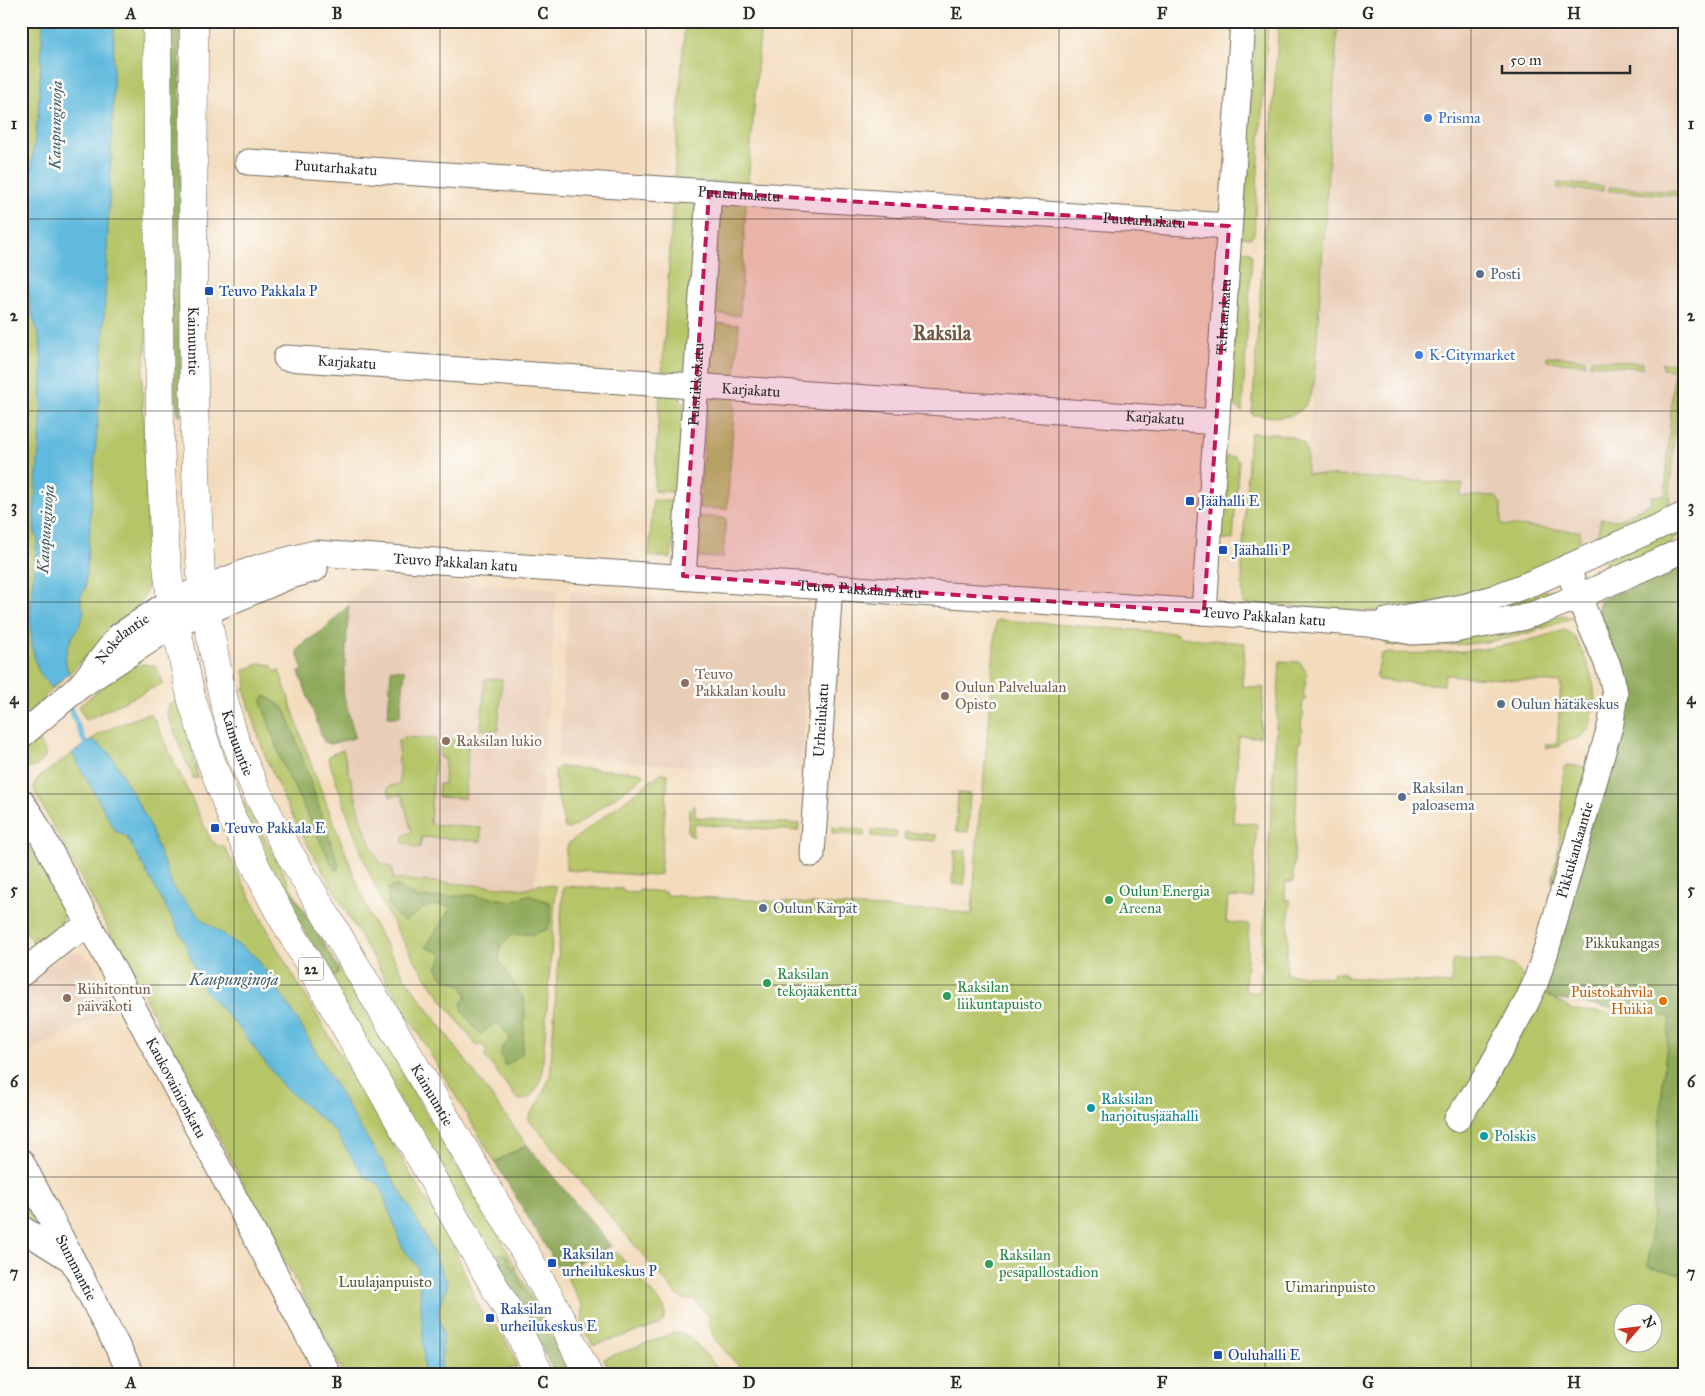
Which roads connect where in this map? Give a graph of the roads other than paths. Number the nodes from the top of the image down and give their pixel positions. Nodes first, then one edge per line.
1 (157, 21) edge
2 (194, 21) edge
3 (1243, 21) edge
4 (248, 162) dead end
5 (709, 192) junction
6 (1230, 226) junction
7 (286, 358) dead end
8 (696, 386) junction
9 (1217, 422) junction
10 (1684, 515) edge
11 (1684, 550) edge
12 (1567, 567) junction
13 (683, 576) junction
14 (830, 586) junction
15 (1578, 596) junction
16 (204, 600) junction
17 (174, 612) junction
18 (1204, 612) junction
19 (1368, 624) junction
20 (21, 736) edge
21 (21, 802) edge
22 (812, 854) dead end
23 (90, 925) junction
24 (21, 974) edge
25 (1457, 1119) dead end
26 (21, 1161) edge
27 (21, 1228) edge
28 (72, 1260) junction
29 (132, 1375) edge
30 (329, 1375) edge
31 (540, 1375) edge
32 (588, 1375) edge

1 - 17 main road, Kainuuntie
2 - 16 main road, Kainuuntie
3 - 6 street, Tehtaankatu
4 - 5 street, Puutarhakatu
5 - 6 street, Puutarhakatu
5 - 8 street, Puistikkokatu
6 - 9 street, Tehtaankatu
7 - 8 street, Karjakatu
8 - 9 street, Karjakatu
8 - 13 street, Puistikkokatu
9 - 18 street, Tehtaankatu
10 - 12 street, Teuvo Pakkalan katu
11 - 15 street, Teuvo Pakkalan katu
12 - 15 street, Pikkukankaantie
12 - 19 street, Teuvo Pakkalan katu
13 - 14 street, Teuvo Pakkalan katu
13 - 16 street, Teuvo Pakkalan katu
14 - 18 street, Teuvo Pakkalan katu
14 - 22 street, Urheilukatu
15 - 19 street, Teuvo Pakkalan katu
15 - 25 street, Pikkukankaantie
16 - 17 street, Teuvo Pakkalan katu
16 - 32 main road, Kainuuntie
17 - 20 street, Nokelantie
17 - 31 main road, Kainuuntie / 22
18 - 19 street, Teuvo Pakkalan katu
21 - 23 street, Kaukovainionkatu
23 - 24 street
23 - 30 street, Kaukovainionkatu
26 - 28 street, Summantie
27 - 28 street
28 - 29 street, Summantie

